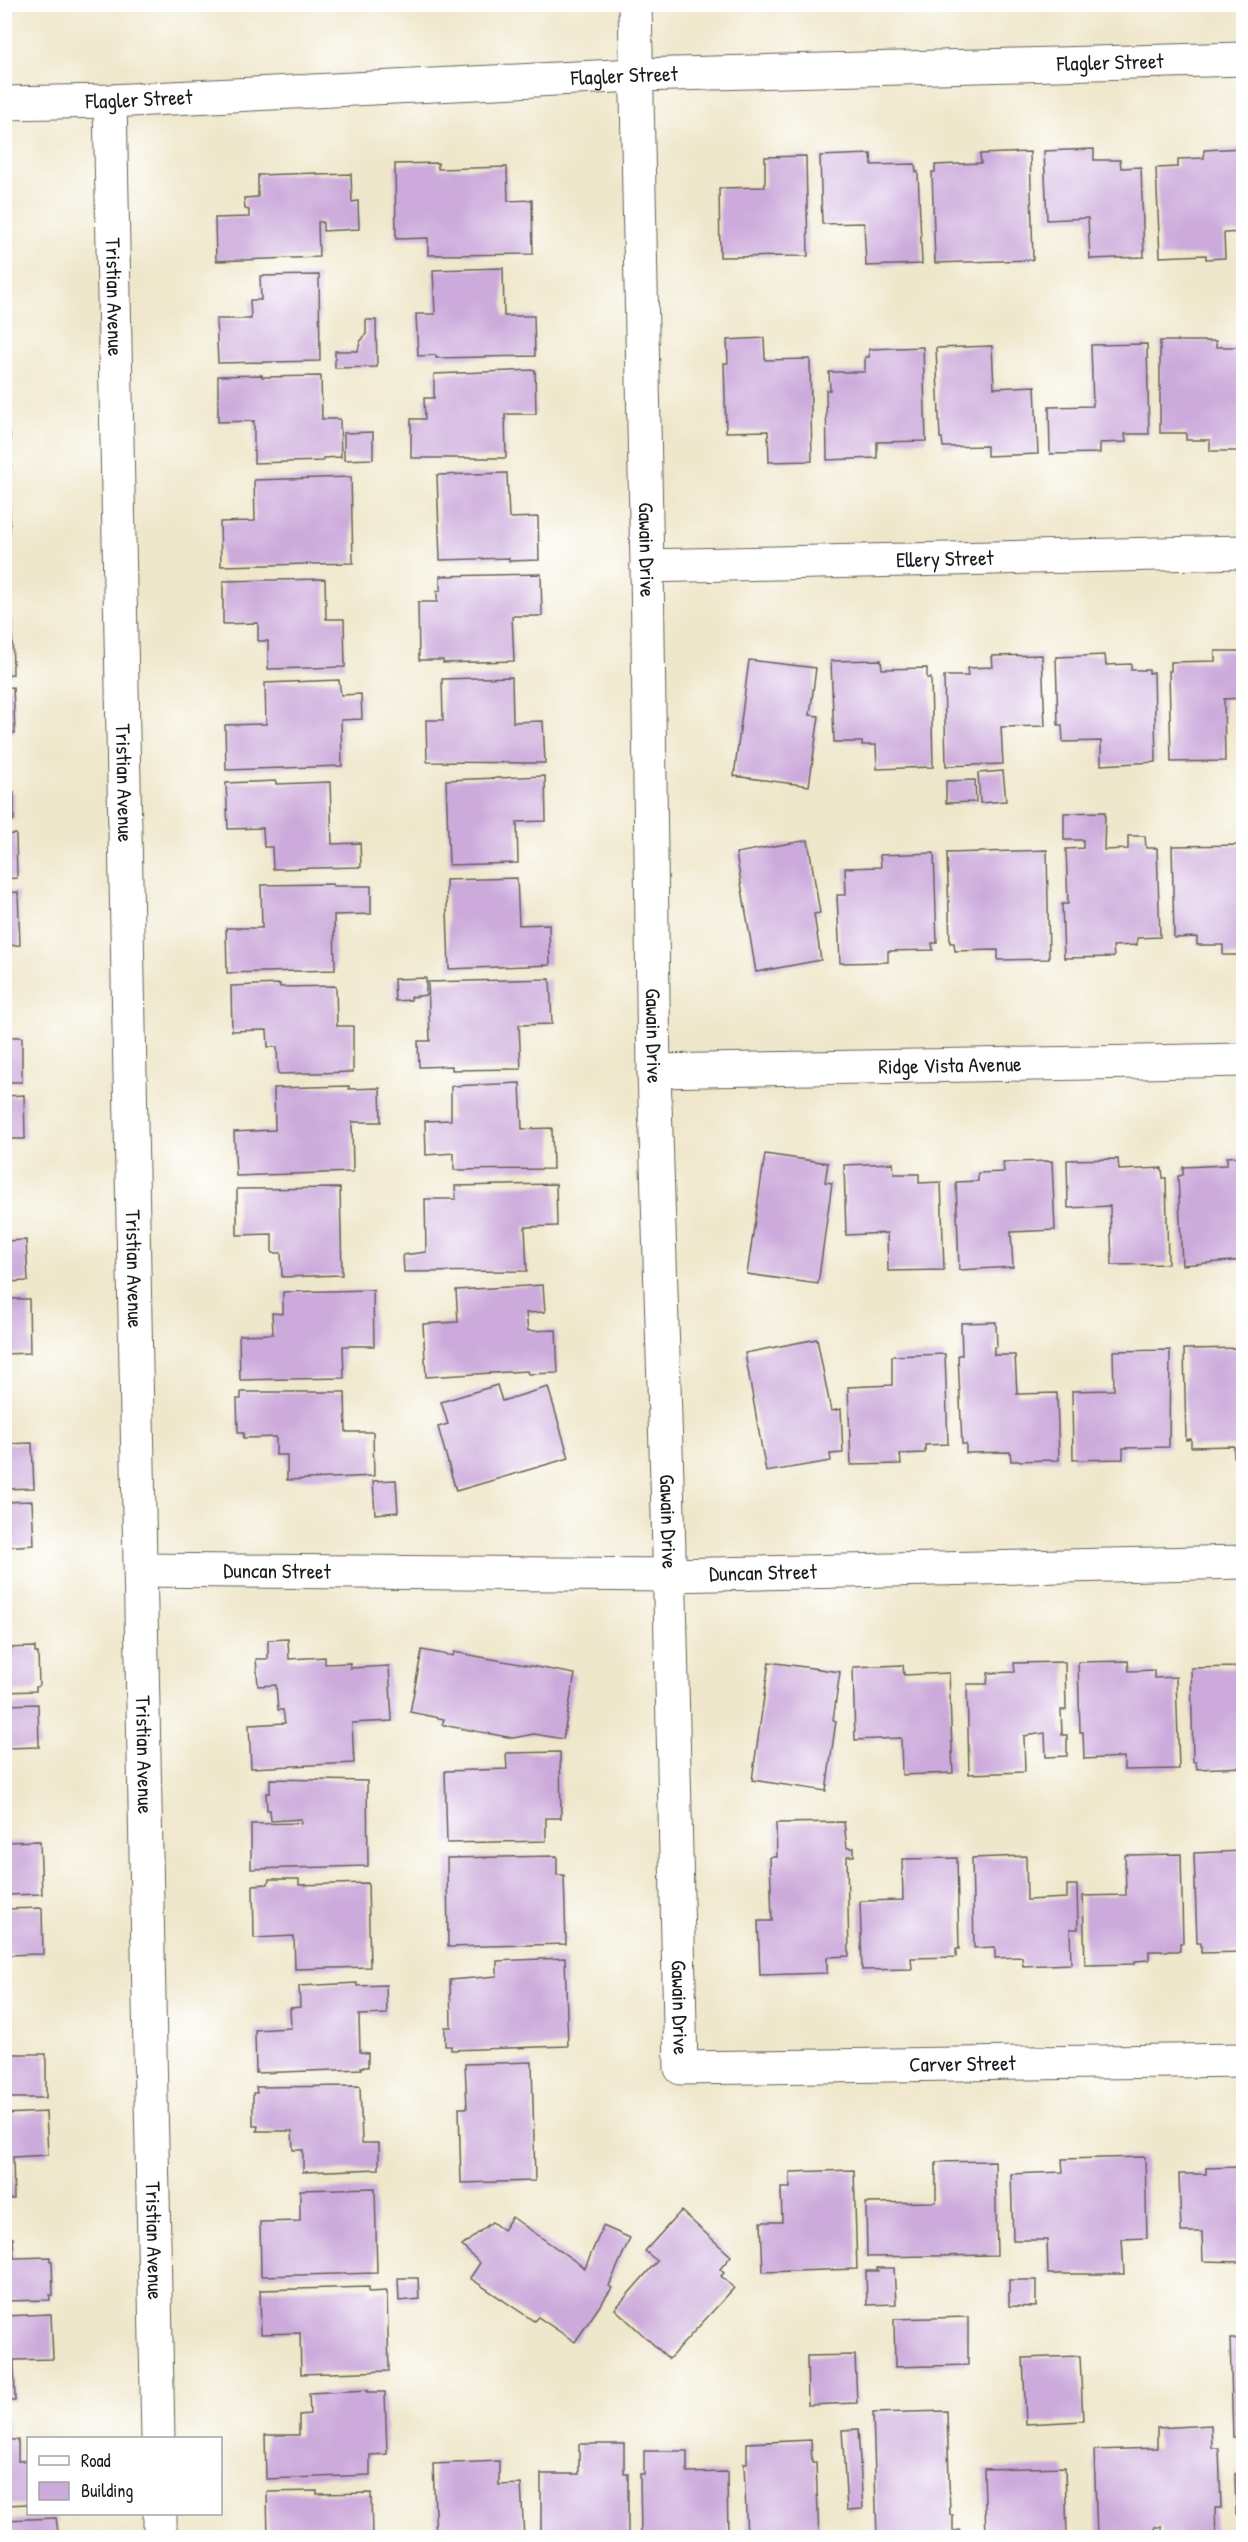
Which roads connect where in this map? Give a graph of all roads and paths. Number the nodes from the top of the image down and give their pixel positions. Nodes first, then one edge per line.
1 (635, 4) edge
2 (1244, 59) edge
3 (636, 75) junction
4 (110, 101) junction
5 (4, 103) edge
6 (1244, 552) edge
7 (647, 567) junction
8 (1244, 1060) edge
9 (654, 1071) junction
10 (1244, 1562) edge
11 (141, 1570) junction
12 (669, 1575) junction
13 (1244, 2060) edge
14 (681, 2067) joint
15 (158, 2437) edge
16 (160, 2515) edge
17 (160, 2538) edge

1 - 3 street, Gawain Drive
2 - 3 street, Flagler Street
3 - 4 street, Flagler Street
3 - 7 street, Gawain Drive
4 - 5 street, Flagler Street
4 - 11 street, Tristian Avenue
6 - 7 street, Ellery Street
7 - 9 street, Gawain Drive
8 - 9 street, Ridge Vista Avenue
9 - 12 street, Gawain Drive
10 - 12 street, Duncan Street
11 - 12 street, Duncan Street
11 - 15 street, Tristian Avenue
12 - 14 street, Gawain Drive
13 - 14 street, Carver Street
16 - 17 street

